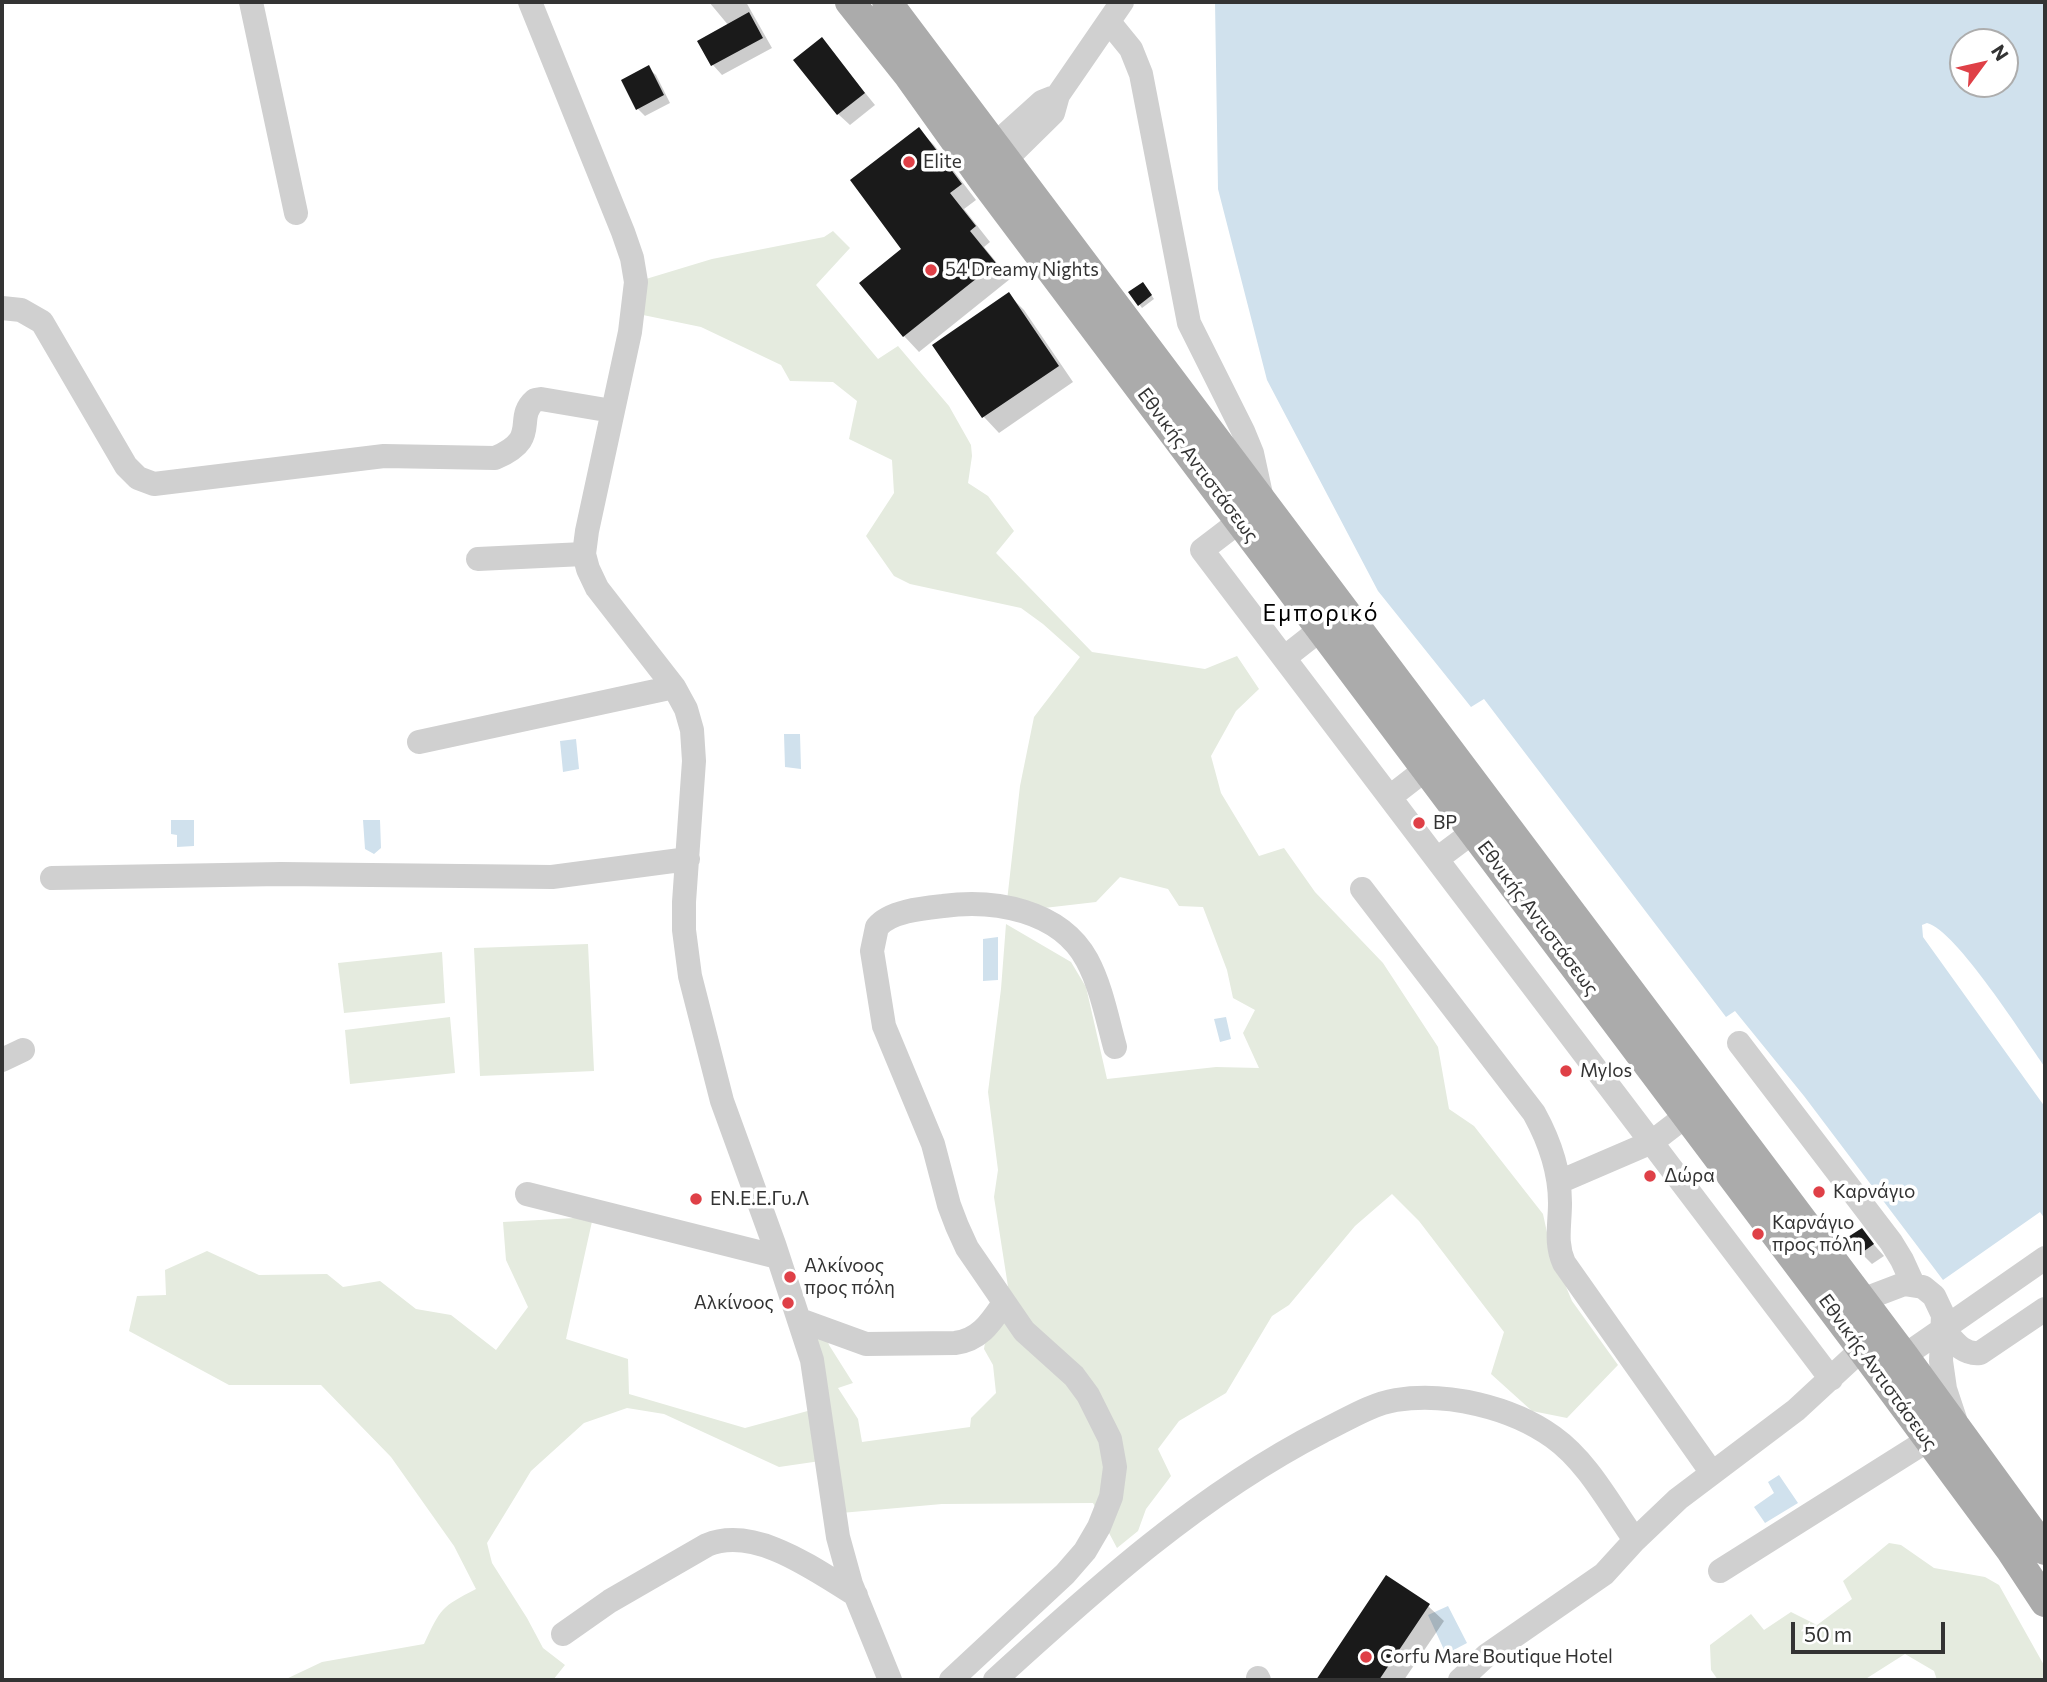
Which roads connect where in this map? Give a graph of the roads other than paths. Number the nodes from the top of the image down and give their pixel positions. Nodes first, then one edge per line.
1 (251, 2) edge
2 (530, 2) edge
3 (850, 2) edge
4 (887, 2) edge
5 (1116, 12) edge
6 (989, 163) junction
7 (296, 213) dead end
8 (2, 308) edge
9 (612, 411) junction
10 (1251, 512) junction
11 (584, 554) junction
12 (478, 559) dead end
13 (1321, 629) junction
14 (1284, 658) junction
15 (674, 687) junction
16 (419, 743) dead end
17 (1426, 769) junction
18 (1390, 797) junction
19 (1473, 832) junction
20 (688, 859) junction
21 (1437, 859) junction
22 (52, 878) dead end
23 (1362, 889) dead end
24 (1739, 1043) dead end
25 (1115, 1047) dead end
26 (1687, 1115) junction
27 (1652, 1142) junction
28 (1559, 1182) junction
29 (527, 1194) dead end
30 (778, 1257) junction
31 (2045, 1258) edge
32 (1913, 1284) junction
33 (1862, 1300) junction
34 (1004, 1303) junction
35 (2045, 1309) edge
36 (800, 1320) junction
37 (1943, 1329) junction
38 (1862, 1349) junction
39 (1904, 1356) junction
40 (1831, 1378) junction
41 (1958, 1430) junction
42 (1928, 1440) junction
43 (1712, 1473) junction
44 (1635, 1540) junction
45 (2045, 1550) edge
46 (1720, 1571) dead end
47 (856, 1595) junction
48 (2045, 1602) edge
49 (563, 1634) dead end
50 (890, 1680) edge
51 (950, 1680) edge
52 (995, 1680) edge
53 (1460, 1680) edge

1 - 7 street
2 - 9 street
3 - 6 main road, Εθνικής Αντιστάσεως
4 - 6 main road, Εθνικής Αντιστάσεως
5 - 6 street
5 - 10 street
6 - 10 main road, Εθνικής Αντιστάσεως
8 - 9 street
9 - 11 street
10 - 13 main road, Εθνικής Αντιστάσεως
10 - 14 street
10 - 33 main road, Εθνικής Αντιστάσεως
11 - 12 street
11 - 15 street
13 - 14 street
13 - 17 main road, Εθνικής Αντιστάσεως
14 - 18 street
15 - 16 street
15 - 20 street
17 - 18 street
17 - 19 main road, Εθνικής Αντιστάσεως
18 - 21 street
19 - 21 street
19 - 26 main road, Εθνικής Αντιστάσεως
20 - 22 street
20 - 30 street
21 - 27 street
23 - 28 street
24 - 32 street
25 - 34 street
26 - 27 street
26 - 38 main road, Εθνικής Αντιστάσεως
27 - 28 street
27 - 40 street
28 - 43 street
29 - 30 street
30 - 36 street
31 - 37 street
32 - 33 street
32 - 37 street
33 - 39 main road, Εθνικής Αντιστάσεως
34 - 36 street
34 - 51 street
35 - 37 street
36 - 47 street
37 - 39 street
37 - 41 street
38 - 39 street
38 - 40 street
38 - 42 main road, Εθνικής Αντιστάσεως
39 - 41 main road, Εθνικής Αντιστάσεως
40 - 43 street
41 - 45 main road, Εθνικής Αντιστάσεως
42 - 46 street
42 - 48 main road, Εθνικής Αντιστάσεως
43 - 44 street
44 - 52 street
44 - 53 street
47 - 49 street
47 - 50 street

